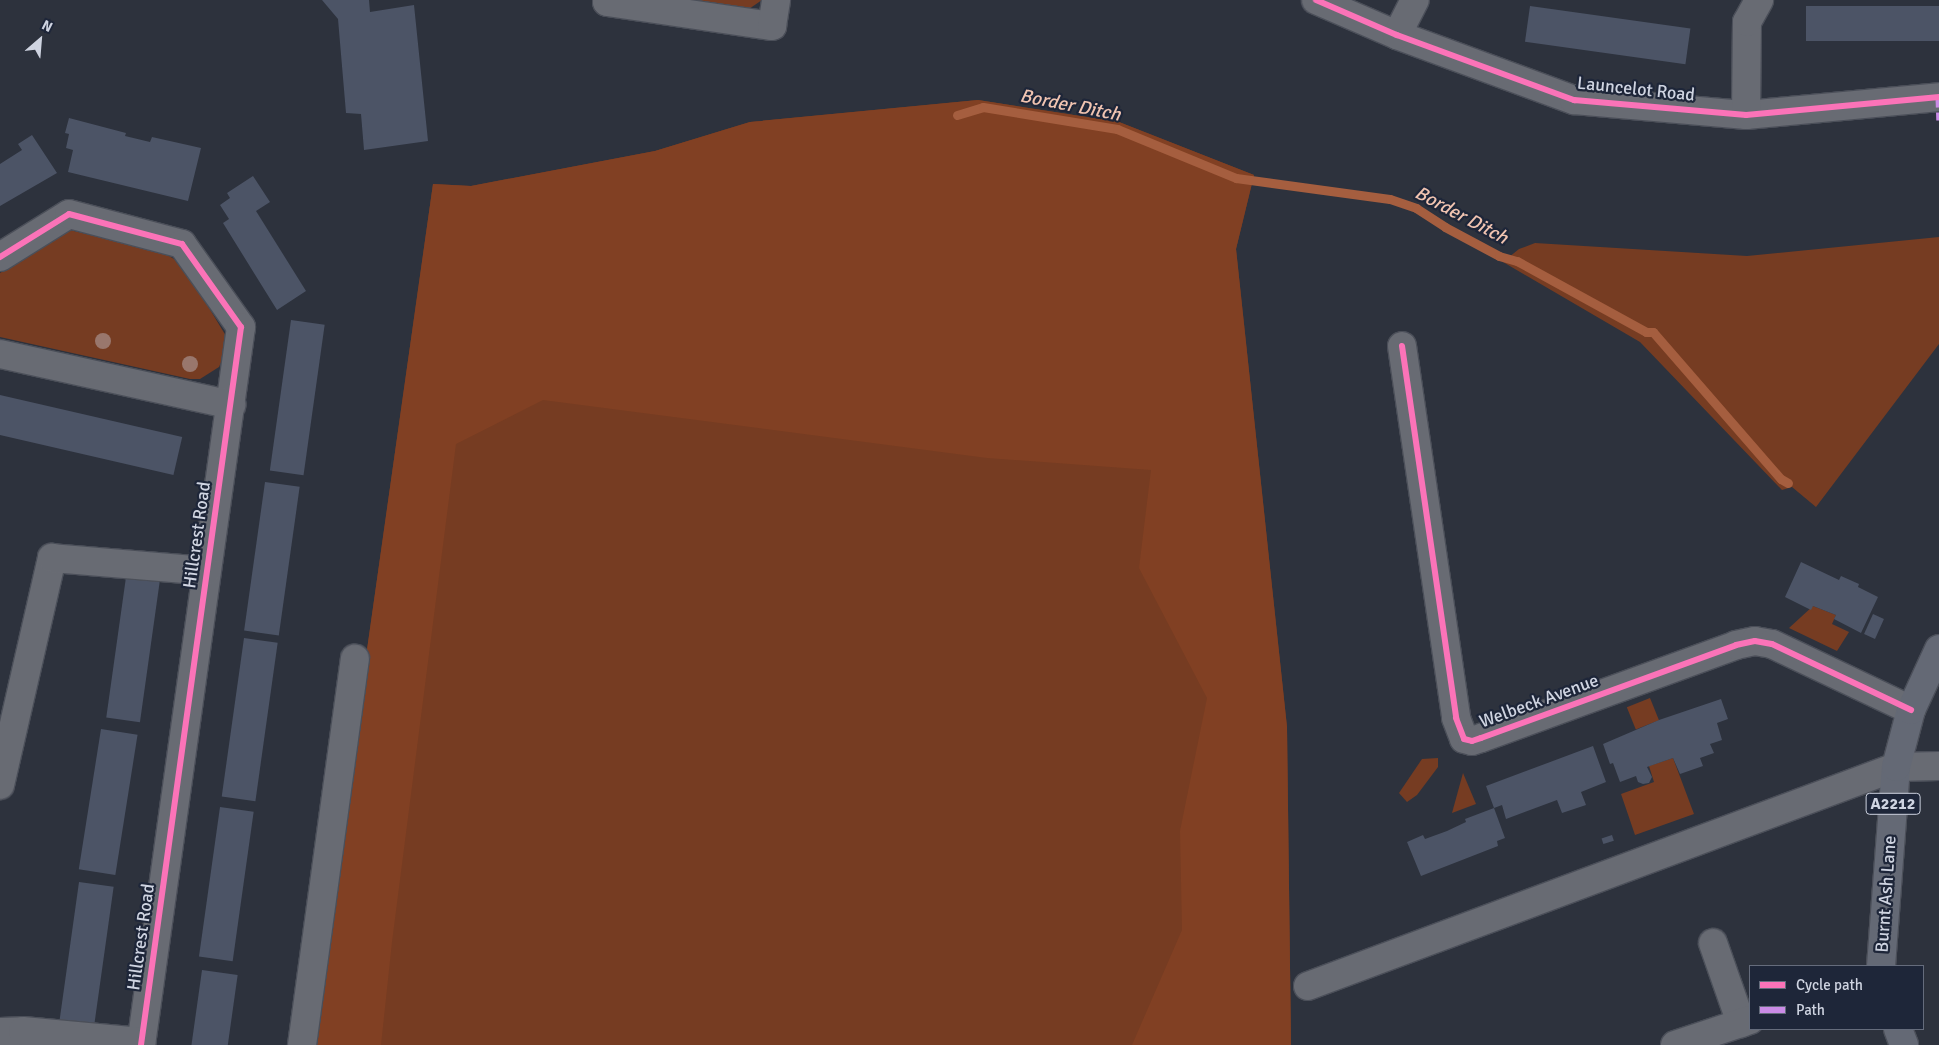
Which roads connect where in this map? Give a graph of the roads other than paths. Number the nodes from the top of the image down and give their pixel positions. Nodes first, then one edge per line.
1 (608, 0) edge
2 (776, 0) edge
3 (1316, 0) edge
4 (1415, 0) edge
5 (1759, 0) edge
6 (1397, 35) junction
7 (1939, 97) edge
8 (1746, 116) junction
9 (0, 256) edge
10 (1402, 346) dead end
11 (0, 354) edge
12 (231, 405) junction
13 (206, 571) junction
14 (1939, 649) edge
15 (355, 659) dead end
16 (1911, 710) junction
17 (1939, 766) edge
18 (1896, 767) junction
19 (0, 785) edge
20 (1713, 943) dead end
21 (1881, 965) edge
22 (1308, 986) dead end
23 (1746, 1021) edge
24 (1898, 1030) edge
25 (0, 1032) edge
26 (141, 1044) edge
27 (302, 1045) edge
28 (1675, 1045) edge
29 (1904, 1045) edge

1 - 2 street
3 - 6 street, Launcelot Road
4 - 6 street
5 - 8 street
6 - 8 street, Launcelot Road
7 - 8 street, Launcelot Road
9 - 12 street, Hillcrest Road
10 - 16 street, Welbeck Avenue
11 - 12 street
12 - 13 street, Hillcrest Road
13 - 19 street
13 - 26 street, Hillcrest Road
14 - 16 main road, Burnt Ash Lane / A2212
15 - 27 street
16 - 18 main road, Burnt Ash Lane / A2212
17 - 18 street
18 - 21 main road, Burnt Ash Lane / A2212
18 - 22 street
20 - 23 street
23 - 28 street
24 - 29 main road
25 - 26 street

